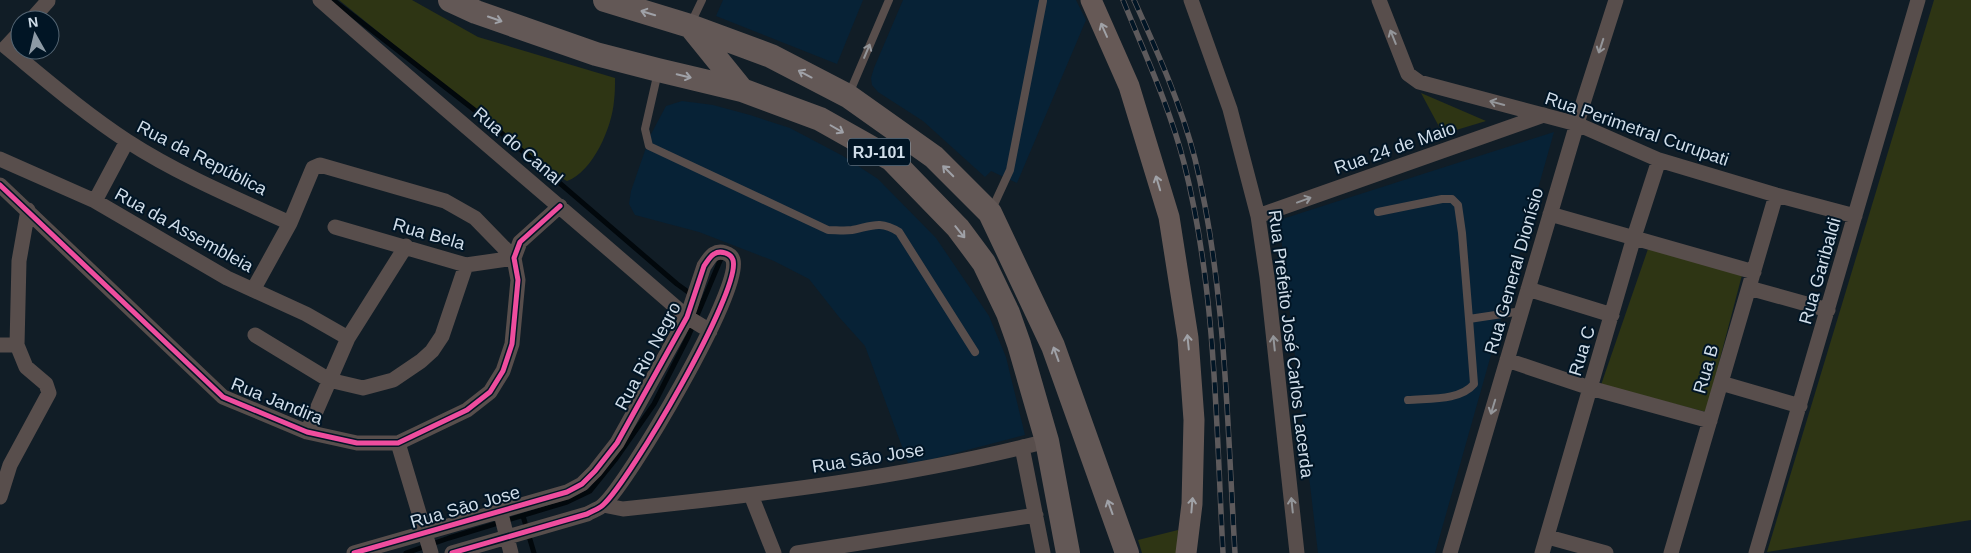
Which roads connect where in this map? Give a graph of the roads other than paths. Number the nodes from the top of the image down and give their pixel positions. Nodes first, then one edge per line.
1 (320, 0) edge
2 (450, 0) edge
3 (605, 0) edge
4 (702, 0) edge
5 (889, 0) edge
6 (1091, 0) edge
7 (1191, 0) edge
8 (1379, 0) edge
9 (1616, 0) edge
10 (1918, 0) edge
11 (1043, 1) edge
12 (690, 26) junction
13 (22, 60) edge
14 (658, 70) junction
15 (742, 90) junction
16 (848, 96) junction
17 (1544, 116) junction
18 (1577, 124) junction
19 (127, 141) junction
20 (0, 159) edge
21 (1659, 160) junction
22 (0, 185) edge
23 (1776, 195) junction
24 (95, 201) junction
25 (560, 206) junction
26 (28, 210) junction
27 (1378, 212) dead end
28 (990, 213) junction
29 (1550, 214) junction
30 (1258, 216) junction
31 (1855, 216) junction
32 (290, 222) junction
33 (335, 227) dead end
34 (1634, 237) junction
35 (406, 246) junction
36 (514, 258) junction
37 (733, 260) joint
38 (466, 265) junction
39 (1754, 272) junction
40 (1749, 288) junction
41 (1528, 289) junction
42 (253, 290) junction
43 (1828, 310) junction
44 (1522, 311) junction
45 (697, 315) junction
46 (1612, 315) junction
47 (1469, 319) junction
48 (255, 335) dead end
49 (348, 338) junction
50 (17, 344) junction
51 (0, 345) edge
52 (975, 352) dead end
53 (1507, 360) junction
54 (329, 380) junction
55 (1721, 383) junction
56 (1590, 388) junction
57 (1408, 400) dead end
58 (1800, 406) junction
59 (1710, 421) junction
60 (306, 432) junction
61 (1048, 441) junction
62 (398, 443) junction
63 (1022, 447) junction
64 (582, 484) joint
65 (751, 495) junction
66 (0, 496) edge
67 (603, 505) junction
68 (543, 514) junction
69 (1036, 515) junction
70 (505, 525) junction
71 (425, 535) junction
72 (1548, 537) junction
73 (354, 553) edge
74 (431, 553) edge
75 (452, 553) edge
76 (511, 553) edge
77 (774, 553) edge
78 (797, 553) edge
79 (1043, 553) edge
80 (1068, 553) edge
81 (1127, 553) edge
82 (1186, 553) edge
83 (1297, 553) edge
84 (1450, 553) edge
85 (1542, 553) edge
86 (1605, 553) edge
87 (1671, 553) edge
88 (1756, 553) edge

1 - 25 street, Rua do Canal
2 -> 14 main road, RJ-101
12 -> 3 main road, RJ-101
4 - 12 lane
16 -> 5 lane
82 -> 6 main road
7 - 30 street, Rua Prefeito José Carlos Lacerda
17 -> 8 street, Rua Perimetral Curupati
9 -> 18 street, Rua General Dionísio
10 - 31 street, Rua Garibaldi
11 - 28 lane
12 - 15 main road
16 -> 12 main road, RJ-101
13 - 19 street, Rua da República
14 -> 15 main road, RJ-101
14 - 52 lane
15 -> 61 main road, RJ-101
28 -> 16 main road, RJ-101
17 - 18 street, Rua Perimetral Curupati
30 -> 17 street, Rua 24 de Maio
18 - 21 street, Rua Perimetral Curupati
18 - 29 street, Rua General Dionísio
19 - 24 street
19 - 32 street, Rua da República
20 - 24 street, Rua da Assembleia
21 - 23 street, Rua Perimetral Curupati
21 - 34 street, Rua C
22 - 26 street, Rua Jandira
23 - 31 street, Rua Perimetral Curupati
23 - 39 street, Rua B
24 - 42 street, Rua da Assembleia
25 - 36 street
25 - 45 street, Rua do Canal
26 - 50 street
26 - 60 street, Rua Jandira
27 - 47 lane
81 -> 28 main road, RJ-101
29 - 34 street
29 - 41 street, Rua General Dionísio
83 -> 30 street, Rua Prefeito José Carlos Lacerda
31 - 43 street, Rua Garibaldi
32 - 36 street
32 - 42 street
33 - 35 street, Rua Bela
34 - 39 street
34 - 46 street, Rua C
35 - 38 street, Rua Bela
35 - 49 street
36 - 38 street, Rua Bela
36 - 62 street, Rua Jandira
37 - 45 street, Rua Sāo Jose
37 - 45 street, Rua Rio Negro
38 - 54 street
39 - 40 street, Rua B
40 - 43 street
40 - 55 street, Rua B
41 - 44 street, Rua General Dionísio
41 - 46 street
42 - 49 street, Rua da Assembleia
43 - 58 street, Rua Garibaldi
44 - 47 lane
44 - 53 street, Rua General Dionísio
45 - 64 street, Rua Rio Negro
45 - 67 street, Rua Sāo Jose
46 - 56 street, Rua C
47 - 57 lane
48 - 54 street
49 - 54 street
50 - 51 street
50 - 66 street
53 - 56 street
53 -> 84 street, Rua General Dionísio
54 - 60 street
55 - 58 street
55 - 59 street, Rua B
56 - 59 street
56 - 72 street, Rua C
58 - 88 street, Rua Garibaldi
59 - 87 street, Rua B
60 - 62 street, Rua Jandira
61 - 63 street, Rua Sāo Jose
61 - 80 main road, RJ-101
62 - 71 street
63 - 65 street, Rua Sāo Jose
63 - 69 street
64 - 68 street, Rua Sāo Jose
65 - 67 street, Rua Sāo Jose
65 - 77 street
67 - 68 street, Rua Sāo Jose
68 - 70 street, Rua Sāo Jose
68 - 70 street, Rua Sāo Jose
69 - 78 street
69 - 79 street
70 - 71 street, Rua Sāo Jose
70 - 75 street, Rua Sāo Jose
70 - 76 street
71 - 73 street, Rua Sāo Jose
71 - 74 street
72 - 85 street, Rua C
72 - 86 street

